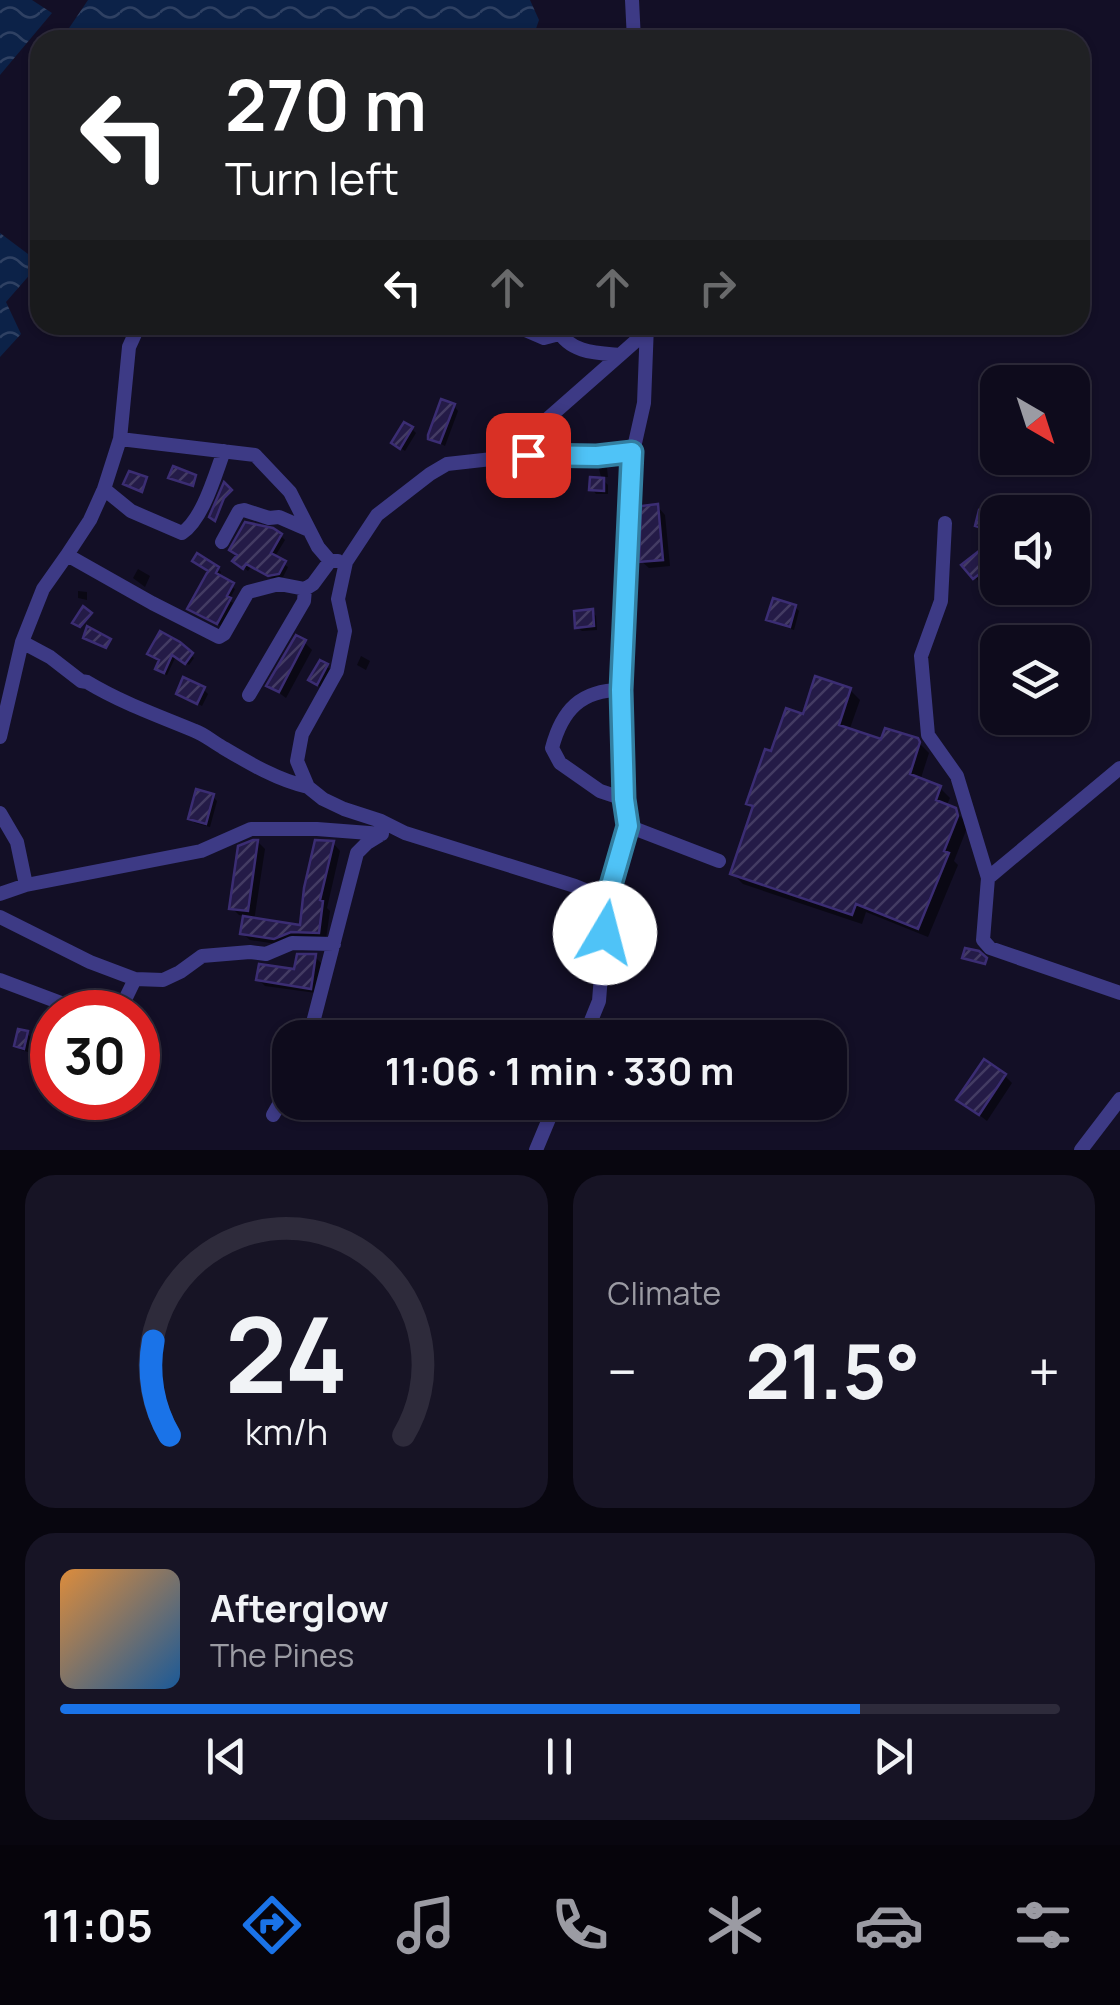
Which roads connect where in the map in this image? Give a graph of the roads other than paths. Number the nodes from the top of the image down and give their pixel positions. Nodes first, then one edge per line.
1 (632, 0) edge
2 (634, 30) edge
3 (135, 335) edge
4 (563, 335) edge
5 (640, 335) edge
6 (647, 335) edge
7 (620, 355) junction
8 (120, 439) junction
9 (224, 451) junction
10 (632, 452) junction
11 (500, 460) junction
12 (104, 490) junction
13 (945, 523) dead end
14 (310, 531) junction
15 (222, 542) dead end
16 (67, 555) junction
17 (330, 560) junction
18 (346, 562) junction
19 (305, 589) junction
20 (22, 642) junction
21 (621, 690) junction
22 (249, 695) dead end
23 (0, 736) edge
24 (1120, 768) edge
25 (308, 786) junction
26 (624, 799) junction
27 (0, 813) edge
28 (628, 826) junction
29 (405, 833) junction
30 (382, 834) junction
31 (719, 862) dead end
32 (988, 878) junction
33 (26, 885) junction
34 (0, 894) edge
35 (607, 899) junction
36 (0, 917) edge
37 (334, 944) junction
38 (135, 979) junction
39 (0, 980) edge
40 (130, 990) edge
41 (30, 991) edge
42 (1120, 993) edge
43 (314, 1020) edge
44 (592, 1020) edge
45 (1120, 1099) edge
46 (548, 1120) edge
47 (536, 1150) edge
48 (1081, 1150) edge

1 - 2 street
3 - 8 street
4 - 7 street
5 - 7 street
6 - 10 street
7 - 11 street
8 - 9 street
8 - 12 street
9 - 12 street
9 - 14 street
10 - 11 street
10 - 21 street
11 - 18 street
12 - 16 street
13 - 32 street
14 - 15 street
14 - 17 street
16 - 19 street
16 - 20 street
17 - 18 street
17 - 19 street
18 - 25 street
19 - 22 street
20 - 23 street
20 - 25 street
21 - 26 street
21 - 26 street
24 - 32 street
25 - 29 street
26 - 28 street
27 - 33 street
28 - 31 street
28 - 35 street
29 - 30 street
29 - 35 street
30 - 33 street
30 - 37 street
32 - 42 street
33 - 34 street
35 - 44 street
36 - 38 street
37 - 38 street
37 - 43 street
38 - 40 street
39 - 41 street
45 - 48 street
46 - 47 street

